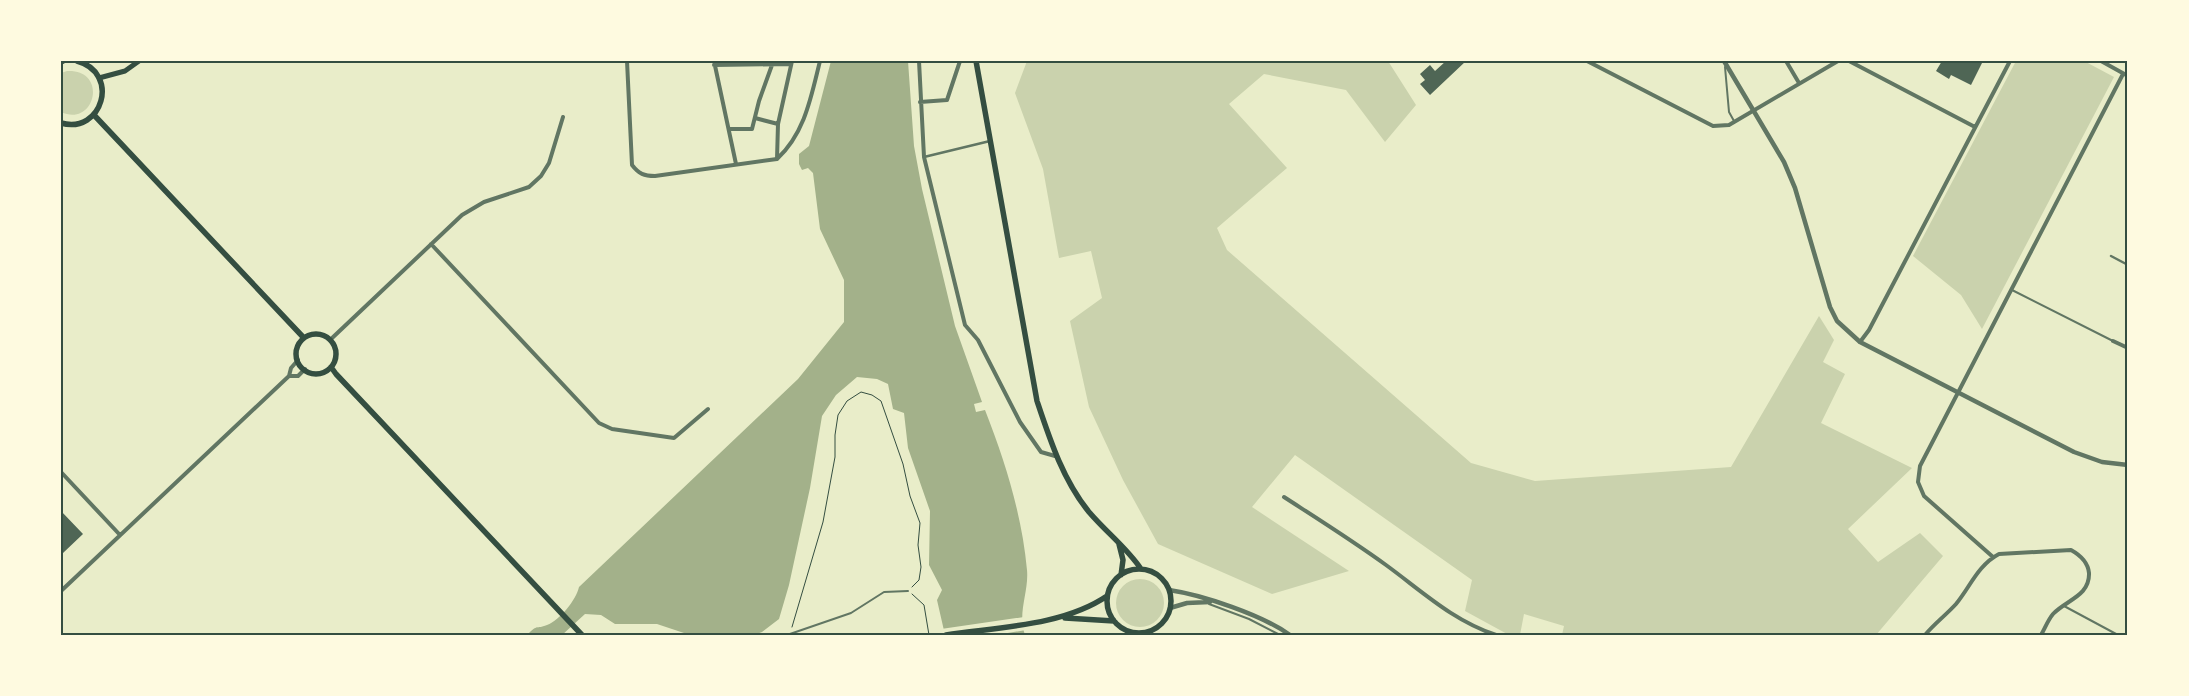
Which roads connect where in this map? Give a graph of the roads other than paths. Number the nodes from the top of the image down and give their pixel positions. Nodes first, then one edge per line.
1 (77, 61) edge
2 (138, 61) edge
3 (627, 61) edge
4 (820, 61) edge
5 (919, 61) edge
6 (960, 61) edge
7 (976, 61) edge
8 (1588, 61) edge
9 (1786, 61) edge
10 (1838, 61) edge
11 (1849, 61) edge
12 (2010, 61) edge
13 (2101, 61) edge
14 (1725, 62) edge
15 (714, 63) edge
16 (792, 63) edge
17 (772, 65) junction
18 (2126, 75) edge
19 (99, 78) junction
20 (1799, 83) junction
21 (920, 102) junction
22 (1754, 111) junction
23 (94, 115) junction
24 (563, 118) dead end
25 (755, 118) junction
26 (1734, 122) junction
27 (63, 124) edge
28 (778, 124) junction
29 (1975, 127) junction
30 (729, 129) junction
31 (990, 141) junction
32 (924, 157) junction
33 (777, 159) junction
34 (736, 164) junction
35 (431, 244) junction
36 (2111, 256) dead end
37 (2128, 265) edge
38 (2010, 290) junction
39 (304, 338) junction
40 (330, 340) junction
41 (2113, 341) joint
42 (1860, 342) junction
43 (2128, 348) edge
44 (298, 360) junction
45 (331, 367) junction
46 (304, 370) junction
47 (289, 376) junction
48 (1958, 392) junction
49 (708, 409) dead end
50 (1055, 456) junction
51 (2128, 465) edge
52 (61, 472) edge
53 (1284, 497) dead end
54 (120, 536) junction
55 (1118, 542) junction
56 (1994, 557) junction
57 (1141, 570) junction
58 (1121, 575) junction
59 (1169, 590) junction
60 (61, 591) edge
61 (908, 591) road end
62 (1107, 596) junction
63 (1205, 602) junction
64 (1217, 602) junction
65 (2064, 606) junction
66 (1170, 608) junction
67 (1063, 617) junction
68 (1114, 621) junction
69 (580, 632) edge
70 (1155, 632) edge
71 (1130, 633) edge
72 (787, 635) edge
73 (946, 635) edge
74 (1280, 635) edge
75 (1290, 635) edge
76 (1496, 635) edge
77 (1925, 635) edge
78 (2041, 635) edge
79 (2118, 635) edge

1 - 19 main road
2 - 19 main road
3 - 34 street
4 - 33 street
5 - 21 street
6 - 21 street
7 - 31 main road
8 - 26 street
9 - 20 street
10 - 20 street
11 - 29 street
12 - 29 street
13 - 18 street
14 - 22 street
14 - 26 lane
15 - 17 street
15 - 30 street
16 - 17 street
16 - 28 street
17 - 25 street
18 - 38 street
19 - 23 main road
20 - 22 street
21 - 32 street
22 - 26 street
22 - 42 street
23 - 27 main road
23 - 39 main road
24 - 35 street
25 - 28 street
25 - 30 street
28 - 33 street
29 - 42 street
30 - 34 street
31 - 32 street
31 - 50 main road
32 - 50 street
33 - 34 street
35 - 40 street
35 - 49 street
36 - 37 street
38 - 41 lane
38 - 48 street
39 - 40 main road
39 - 44 main road
40 - 45 main road
41 - 43 street
42 - 48 street
44 - 46 main road
44 - 47 street
45 - 46 main road
45 - 69 main road
46 - 47 street
47 - 54 street
48 - 51 street
48 - 56 street
50 - 55 main road
52 - 54 street
53 - 76 street
54 - 60 street
55 - 57 main road
55 - 58 main road
56 - 65 street
56 - 77 street
57 - 58 main road
57 - 59 main road
58 - 62 main road
59 - 64 street
59 - 66 main road
61 - 72 lane
62 - 67 main road
62 - 68 main road
63 - 64 street
63 - 66 street
63 - 74 lane
64 - 75 street
65 - 78 street
65 - 79 lane
66 - 70 main road
67 - 68 main road
67 - 73 main road
68 - 71 main road
70 - 71 main road

